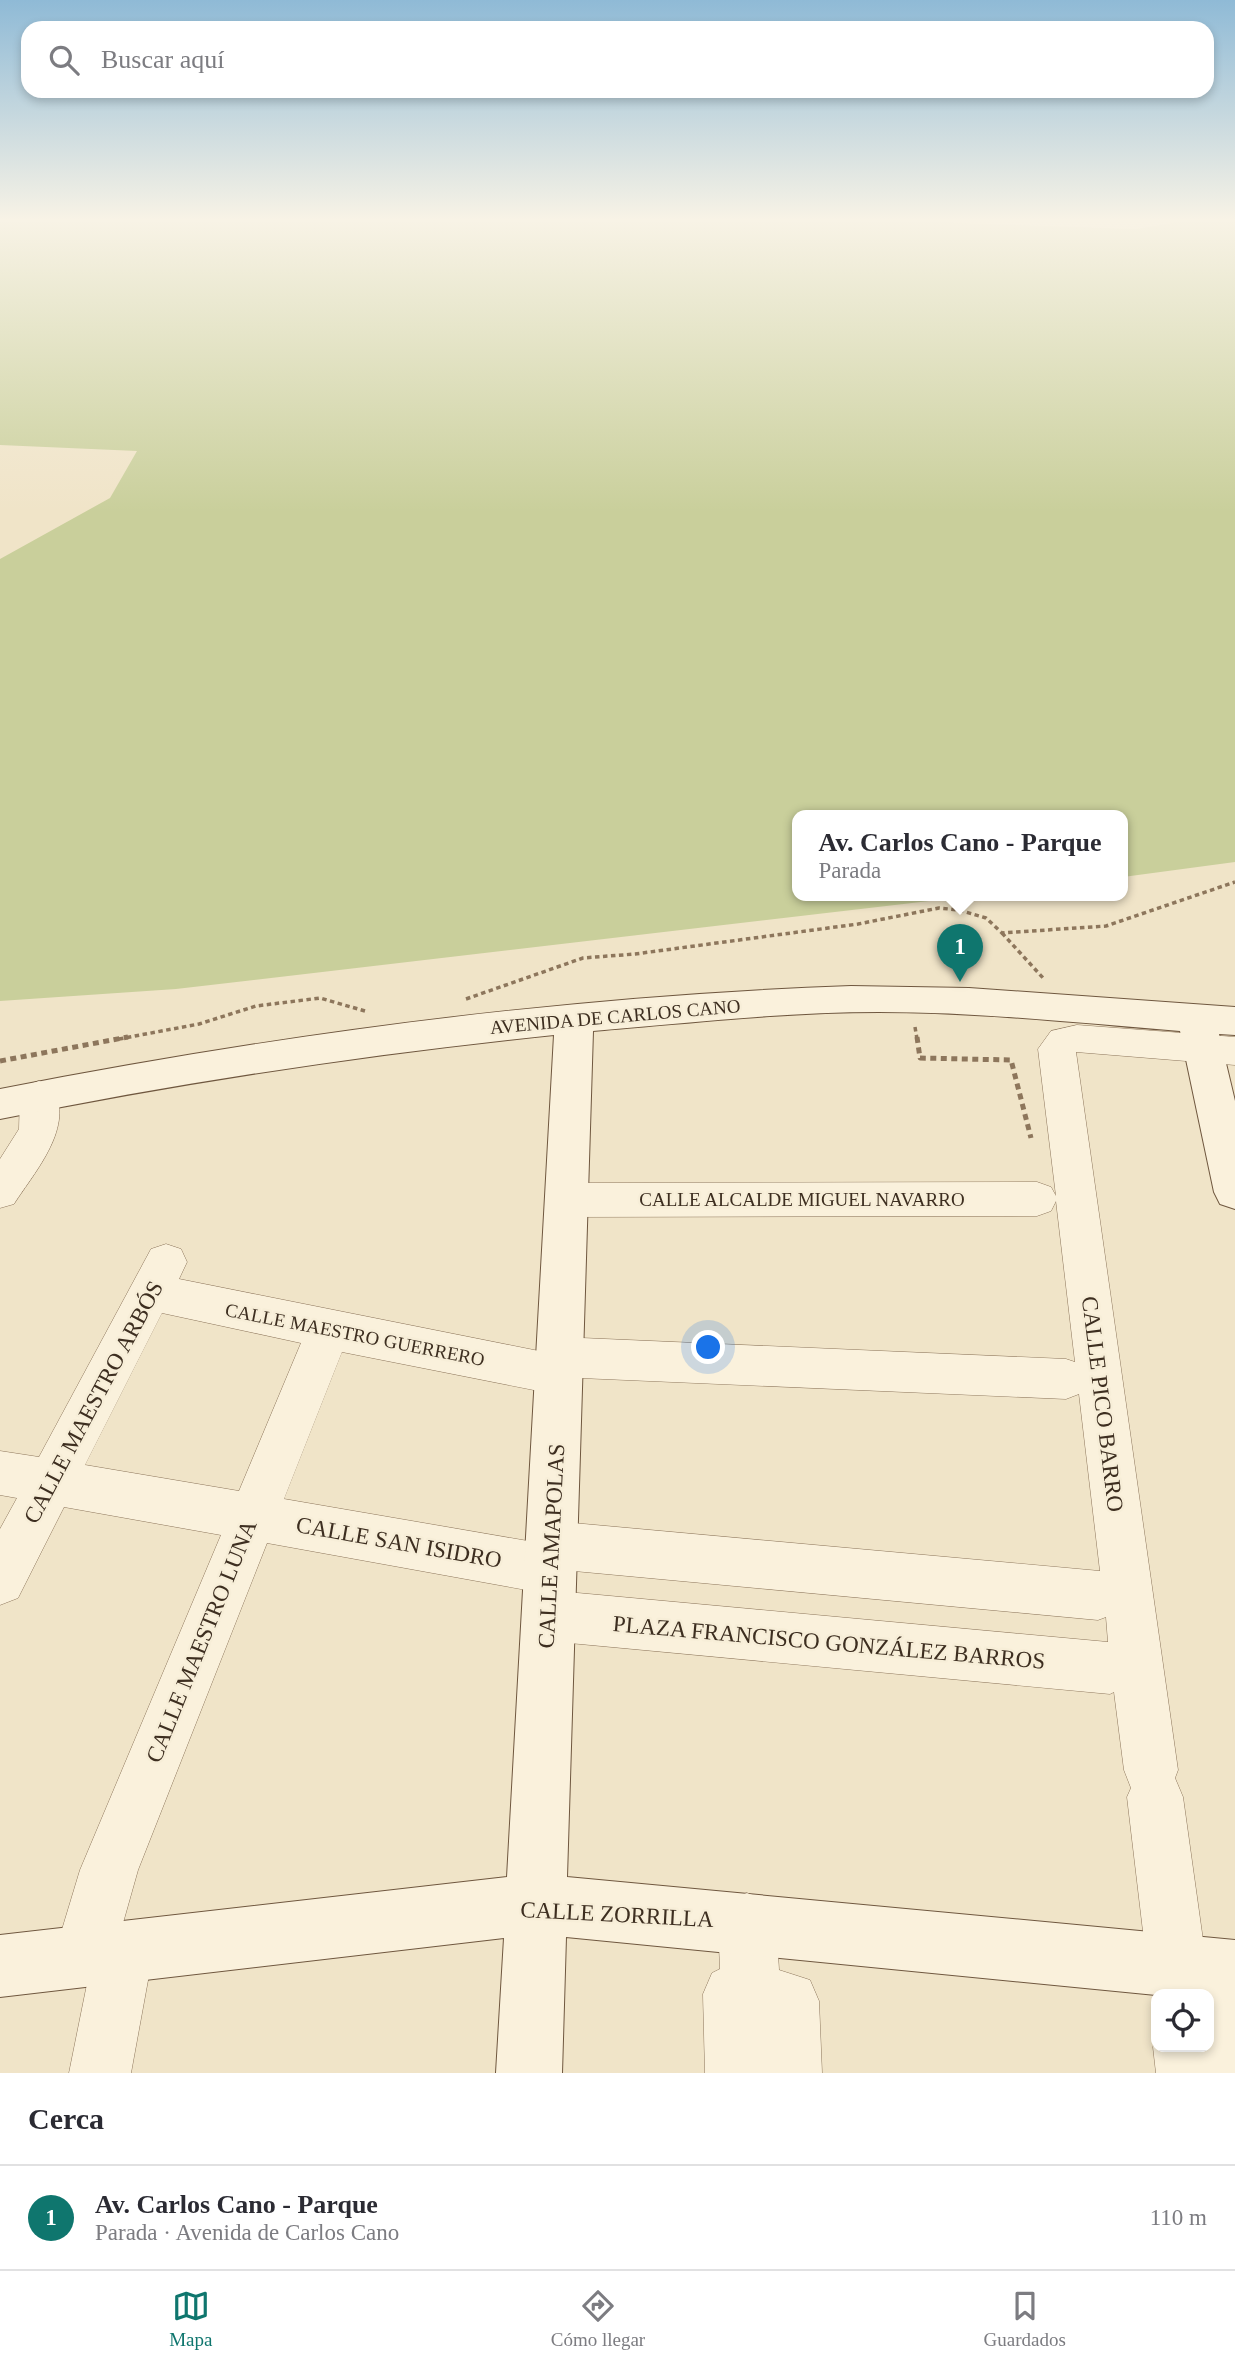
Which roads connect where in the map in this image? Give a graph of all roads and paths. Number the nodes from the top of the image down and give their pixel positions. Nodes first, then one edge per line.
1 (1235, 882) edge
2 (1002, 933) junction
3 (1049, 984) dead end
4 (462, 1000) dead end
5 (376, 1012) dead end
6 (574, 1018) junction
7 (1235, 1021) edge
8 (926, 1028) dead end
9 (1212, 1039) edge
10 (1064, 1041) joint
11 (0, 1061) edge
12 (38, 1096) junction
13 (0, 1104) edge
14 (0, 1192) edge
15 (1235, 1192) edge
16 (1037, 1199) joint
17 (566, 1200) junction
18 (158, 1277) joint
19 (329, 1331) junction
20 (559, 1366) junction
21 (1066, 1379) dead end
22 (0, 1473) edge
23 (51, 1481) junction
24 (251, 1516) junction
25 (550, 1577) junction
26 (0, 1580) edge
27 (1098, 1595) dead end
28 (1110, 1668) dead end
29 (536, 1904) junction
30 (747, 1922) junction
31 (103, 1954) junction
32 (0, 1966) edge
33 (1207, 1968) edge
34 (751, 1996) junction
35 (1210, 2054) edge
36 (100, 2073) edge
37 (529, 2073) edge
38 (736, 2073) edge
39 (755, 2073) edge
40 (790, 2073) edge

1 - 2 path
2 - 3 path
2 - 4 path
5 - 11 path
6 - 9 street, AVENIDA DE CARLOS CANO
6 - 12 street, AVENIDA DE CARLOS CANO
6 - 17 street, CALLE AMAPOLAS
7 - 9 street, AVENIDA DE CARLOS CANO
8 - 16 path
9 - 10 street, AVENIDA DE CARLOS CANO
9 - 15 street
10 - 33 street, CALLE PICO BARRO
12 - 13 street, AVENIDA DE CARLOS CANO
12 - 14 street
16 - 17 street, CALLE ALCALDE MIGUEL NAVARRO
17 - 20 street, CALLE AMAPOLAS
18 - 19 street, CALLE MAESTRO GUERRERO
18 - 23 street, CALLE MAESTRO ARBÓS
19 - 20 street, CALLE MAESTRO GUERRERO
19 - 24 street, CALLE MAESTRO LUNA
20 - 21 street, CALLE MAESTRO GUERRERO
20 - 25 street, CALLE AMAPOLAS
22 - 23 street, CALLE SAN ISIDRO
23 - 24 street, CALLE SAN ISIDRO
23 - 26 street, CALLE MAESTRO ARBÓS
24 - 25 street, CALLE SAN ISIDRO
24 - 31 street, CALLE MAESTRO LUNA
25 - 27 street
25 - 28 street, PLAZA FRANCISCO GONZÁLEZ BARROS
25 - 29 street, CALLE AMAPOLAS
29 - 30 street, CALLE ZORRILLA
29 - 31 street, CALLE ZORRILLA
29 - 37 street, CALLE AMAPOLAS
30 - 33 street, CALLE ZORRILLA
30 - 34 street
31 - 32 street, CALLE ZORRILLA
31 - 36 street, CALLE MAESTRO LUNA
33 - 35 street, CALLE PICO BARRO
34 - 38 street
34 - 39 street
34 - 40 street

